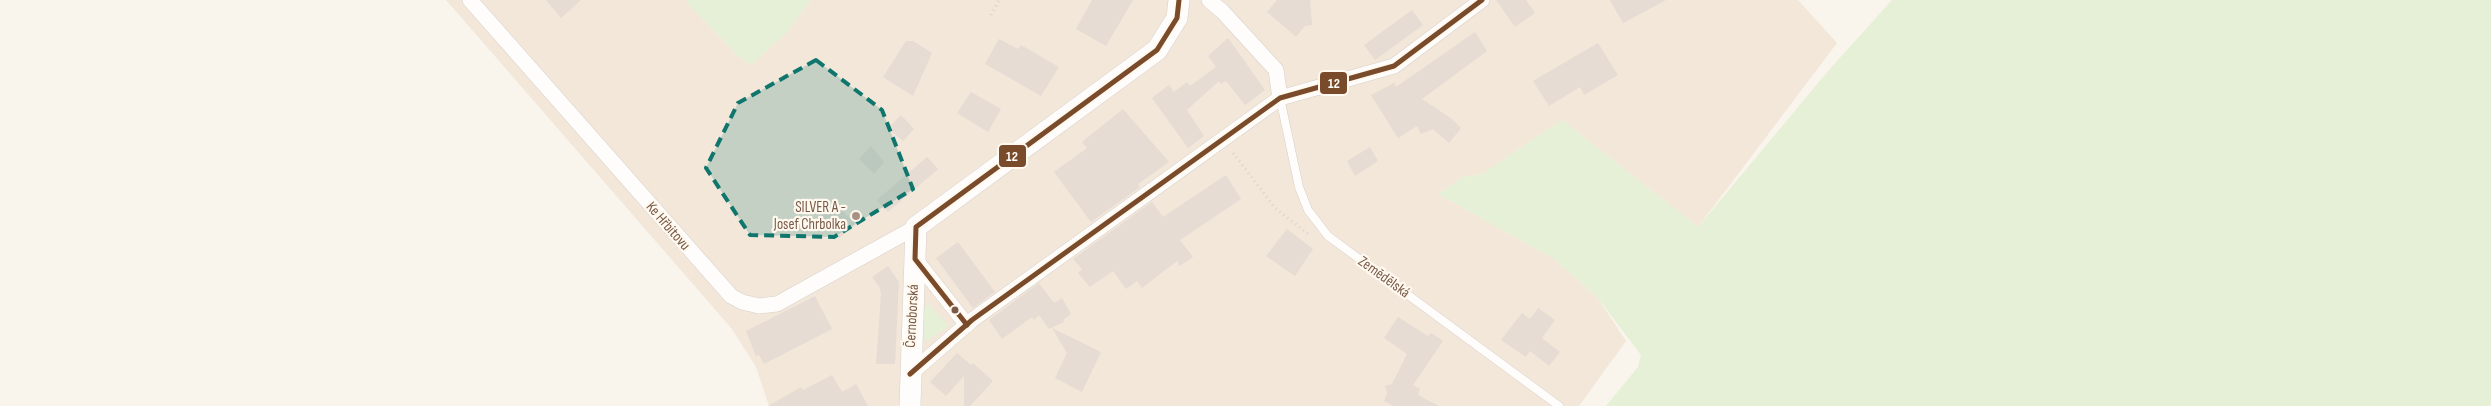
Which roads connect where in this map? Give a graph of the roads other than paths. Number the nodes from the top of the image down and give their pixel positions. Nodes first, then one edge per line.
1 (470, 0) edge
2 (1179, 0) edge
3 (1208, 0) edge
4 (1482, 0) edge
5 (1280, 98) junction
6 (916, 227) junction
7 (915, 259) junction
8 (966, 325) junction
9 (910, 374) junction
10 (910, 406) edge
11 (1559, 406) edge

1 - 6 street, Ke Hřbitovu
2 - 6 street
3 - 5 street
4 - 5 street
5 - 8 street
5 - 11 lane, Zemědělská
6 - 7 street, Černoborská
7 - 8 street, Černoborská
7 - 9 street, Černoborská
8 - 9 street
9 - 10 street, Černoborská

